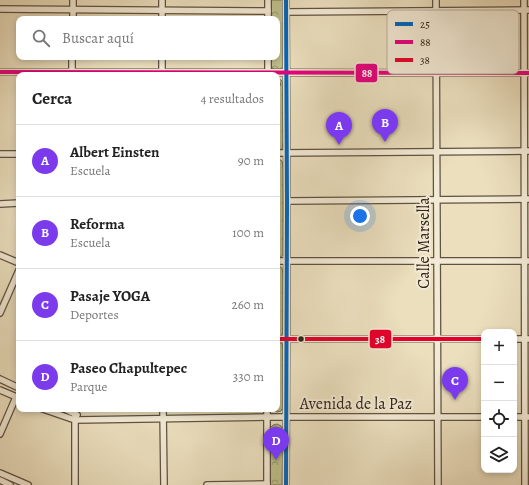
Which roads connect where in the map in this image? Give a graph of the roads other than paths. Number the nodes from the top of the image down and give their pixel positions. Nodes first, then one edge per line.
1 (73, 0) edge
2 (162, 0) edge
3 (268, 0) edge
4 (286, 0) edge
5 (524, 0) edge
6 (0, 9) edge
7 (73, 10) junction
8 (162, 10) junction
9 (526, 10) edge
10 (268, 11) junction
11 (387, 11) edge
12 (286, 12) junction
13 (73, 16) edge
14 (162, 16) edge
15 (268, 16) edge
16 (72, 60) edge
17 (162, 60) edge
18 (268, 60) edge
19 (0, 72) edge
20 (16, 72) edge
21 (72, 72) edge
22 (162, 72) edge
23 (268, 72) edge
24 (280, 73) edge
25 (286, 73) junction
26 (387, 73) edge
27 (527, 73) edge
28 (436, 74) edge
29 (527, 112) edge
30 (527, 151) edge
31 (436, 152) junction
32 (280, 153) edge
33 (287, 153) junction
34 (0, 154) edge
35 (16, 154) edge
36 (527, 199) edge
37 (437, 200) junction
38 (287, 201) junction
39 (0, 204) edge
40 (16, 204) edge
41 (0, 255) edge
42 (280, 261) edge
43 (286, 261) junction
44 (437, 261) junction
45 (527, 261) edge
46 (16, 262) edge
47 (16, 277) edge
48 (0, 313) edge
49 (280, 339) edge
50 (286, 339) junction
51 (437, 339) junction
52 (481, 339) edge
53 (527, 339) edge
54 (0, 379) edge
55 (16, 387) edge
56 (0, 390) edge
57 (16, 397) edge
58 (16, 402) edge
59 (62, 412) edge
60 (164, 412) edge
61 (267, 412) edge
62 (75, 414) edge
63 (286, 416) junction
64 (267, 417) junction
65 (438, 417) junction
66 (481, 417) edge
67 (527, 417) edge
68 (164, 418) junction
69 (0, 434) edge
70 (0, 473) edge
71 (0, 480) edge
72 (10, 485) edge
73 (28, 485) edge
74 (75, 485) edge
75 (164, 485) edge
76 (206, 485) edge
77 (267, 485) edge
78 (286, 485) edge
79 (438, 485) edge
80 (525, 485) edge

1 - 7 street
2 - 8 street
3 - 10 street
4 - 12 street
5 - 9 street
6 - 7 street
7 - 8 street
7 - 13 street
8 - 10 street
8 - 14 street
9 - 27 street
10 - 15 street
11 - 12 street
12 - 25 street
16 - 21 street
17 - 22 street
18 - 23 street
19 - 20 street
24 - 25 street
25 - 26 street
25 - 33 street
27 - 29 street
28 - 31 street, Calle Marsella
29 - 30 street
30 - 31 street
30 - 36 street
31 - 33 street
31 - 37 street, Calle Marsella
32 - 33 street
33 - 38 street
34 - 35 street
36 - 37 street
36 - 45 street
37 - 38 street
37 - 44 street, Calle Marsella
38 - 43 street
39 - 40 street
41 - 46 street
42 - 43 street
43 - 44 street
43 - 50 street
44 - 45 street
44 - 51 street, Calle Marsella
45 - 53 street
47 - 48 street
49 - 50 street
50 - 51 street
50 - 63 street
51 - 52 street
51 - 65 street, Calle Marsella
53 - 67 street
54 - 55 street
56 - 57 street
58 - 69 street
59 - 62 street, Avenida de la Paz
60 - 68 street
61 - 64 street
62 - 68 street, Avenida de la Paz
62 - 74 street
63 - 64 street, Avenida de la Paz
63 - 65 street, Avenida de la Paz
63 - 78 street
64 - 68 street, Avenida de la Paz
64 - 77 street
65 - 66 street, Avenida de la Paz
65 - 79 street, Calle Marsella
67 - 80 street
68 - 75 street
70 - 73 street
71 - 72 street
76 - 77 street

